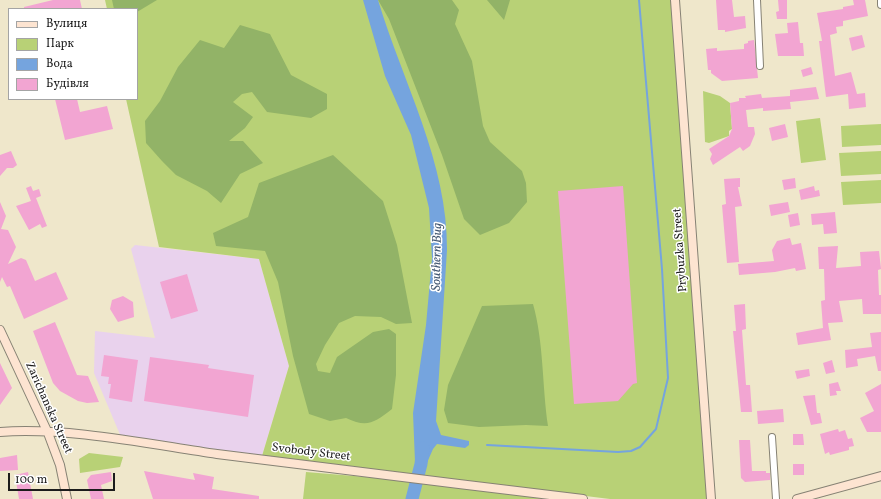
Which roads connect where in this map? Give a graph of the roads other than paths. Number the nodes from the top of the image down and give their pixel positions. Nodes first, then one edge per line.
1 (675, 0) edge
2 (757, 0) edge
3 (881, 0) edge
4 (881, 5) edge
5 (760, 66) dead end
6 (0, 330) edge
7 (0, 432) edge
8 (35, 432) junction
9 (48, 433) junction
10 (772, 437) dead end
11 (0, 438) edge
12 (880, 478) edge
13 (67, 499) edge
14 (583, 499) edge
15 (711, 499) edge
16 (776, 499) edge
17 (797, 499) edge

1 - 15 main road, Prybuzka Street
2 - 5 street
3 - 4 street
6 - 9 main road, Zarichanska Street
7 - 8 main road, Svobody Street
8 - 9 main road, Svobody Street
8 - 11 main road, Svobody Street
9 - 13 main road, Zarichanska Street
9 - 14 main road, Svobody Street
10 - 16 street
12 - 17 main road

